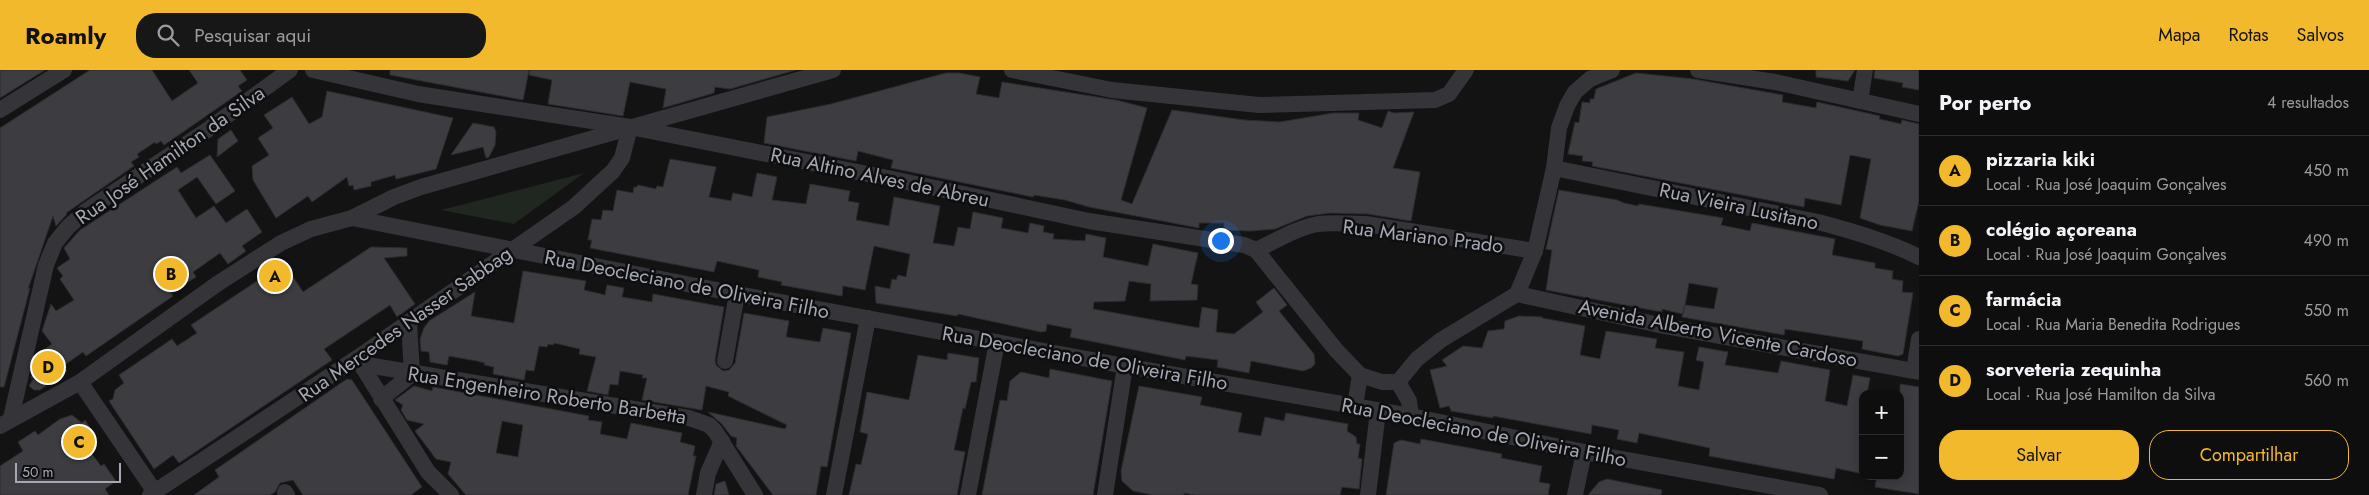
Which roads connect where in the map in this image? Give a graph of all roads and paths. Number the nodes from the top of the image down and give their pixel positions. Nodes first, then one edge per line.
1 (64, 70) edge
2 (290, 70) edge
3 (313, 70) edge
4 (833, 70) edge
5 (1012, 70) edge
6 (1466, 70) edge
7 (1612, 70) edge
8 (1698, 70) edge
9 (1865, 70) edge
10 (1732, 72) edge
11 (1860, 101) junction
12 (0, 110) edge
13 (1919, 114) edge
14 (630, 127) junction
15 (1554, 168) junction
16 (352, 218) junction
17 (511, 250) junction
18 (1256, 250) junction
19 (1535, 251) junction
20 (1919, 257) edge
21 (737, 294) junction
22 (1517, 294) junction
23 (868, 318) junction
24 (409, 322) junction
25 (1919, 339) edge
26 (998, 342) junction
27 (359, 361) junction
28 (725, 361) dead end
29 (1125, 366) junction
30 (1916, 371) edge
31 (412, 374) junction
32 (1360, 375) junction
33 (80, 382) junction
34 (1398, 382) junction
35 (381, 398) junction
36 (1355, 406) junction
37 (1378, 410) junction
38 (1411, 416) junction
39 (6, 422) edge
40 (722, 440) junction
41 (1584, 452) junction
42 (1757, 489) edge
43 (154, 494) edge
44 (451, 495) edge
45 (704, 495) edge
46 (755, 495) edge
47 (834, 495) edge
48 (968, 495) edge
49 (1105, 495) edge
50 (1368, 495) edge
51 (1575, 495) edge
52 (1820, 495) edge

1 - 12 street
2 - 39 street, Rua José Hamilton da Silva
3 - 14 street, Rua Altino Alves de Abreu
4 - 14 street
5 - 6 street
7 - 15 street
8 - 10 street
9 - 11 street
10 - 11 street
11 - 13 street
14 - 16 street
14 - 17 street, Rua Mercedes Nasser Sabbag
14 - 18 street, Rua Altino Alves de Abreu
15 - 19 street
15 - 20 street, Rua Vieira Lusitano
16 - 17 street, Rua Deocleciano de Oliveira Filho
16 - 33 street
17 - 21 street, Rua Deocleciano de Oliveira Filho
17 - 24 street, Rua Mercedes Nasser Sabbag
18 - 19 street, Rua Mariano Prado
18 - 32 street
19 - 22 street
21 - 23 street, Rua Deocleciano de Oliveira Filho
21 - 28 street
22 - 30 street, Avenida Alberto Vicente Cardoso
22 - 34 street
23 - 26 street, Rua Deocleciano de Oliveira Filho
23 - 47 street
24 - 27 street, Rua Mercedes Nasser Sabbag
24 - 31 street
25 - 30 street
26 - 29 street, Rua Deocleciano de Oliveira Filho
26 - 48 street
27 - 31 street, Rua Engenheiro Roberto Barbetta
27 - 35 street
27 - 43 street, Rua Mercedes Nasser Sabbag
29 - 36 street, Rua Deocleciano de Oliveira Filho
29 - 49 street
31 - 35 street
31 - 40 street, Rua Engenheiro Roberto Barbetta
32 - 34 street
32 - 36 street
33 - 39 street
33 - 43 street
34 - 38 street
35 - 44 street
36 - 37 street, Rua Deocleciano de Oliveira Filho
37 - 38 street, Rua Deocleciano de Oliveira Filho
37 - 50 street
38 - 41 street, Rua Deocleciano de Oliveira Filho
40 - 45 street
40 - 46 street, Rua Engenheiro Roberto Barbetta
41 - 42 street, Rua Deocleciano de Oliveira Filho
41 - 51 street
42 - 52 street, Rua Deocleciano de Oliveira Filho

